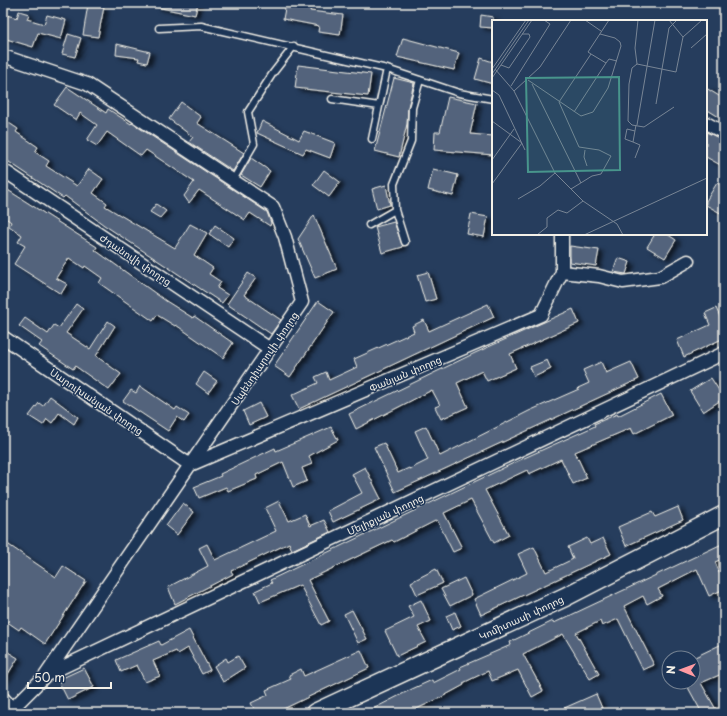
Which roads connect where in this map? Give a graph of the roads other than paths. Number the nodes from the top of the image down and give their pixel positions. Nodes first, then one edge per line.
1 (159, 28) dead end
2 (294, 46) junction
3 (3, 56) edge
4 (387, 69) junction
5 (420, 80) junction
6 (332, 99) dead end
7 (492, 99) edge
8 (379, 106) junction
9 (707, 124) edge
10 (724, 133) edge
11 (372, 139) dead end
12 (3, 170) edge
13 (233, 180) junction
14 (396, 210) junction
15 (369, 225) dead end
16 (562, 235) edge
17 (405, 242) dead end
18 (688, 261) dead end
19 (562, 272) junction
20 (3, 337) edge
21 (270, 349) junction
22 (724, 353) edge
23 (190, 465) junction
24 (724, 515) edge
25 (45, 676) junction
26 (3, 698) edge
27 (15, 710) edge
28 (315, 713) edge

1 - 2 lane
2 - 4 lane
2 - 13 lane
3 - 13 street, Սպենդիարովի փողոց
4 - 5 lane
4 - 8 lane
5 - 7 lane
5 - 14 lane
6 - 8 lane
8 - 11 lane
9 - 10 street
12 - 21 street, Ժդանովի փողոց
13 - 21 street, Սպենդիարովի փողոց
14 - 15 lane
14 - 17 lane
16 - 19 street, Փանյան փողոց
18 - 19 street
19 - 23 street, Փանյան փողոց
20 - 23 street, Սարուխանյան փողոց
21 - 23 street, Սպենդիարովի փողոց
22 - 25 street, Մելիքյան փողոց
23 - 25 street, Սպենդիարովի փողոց
24 - 28 main road, Կոմիտասի փողոց
25 - 27 street, Սպենդիարովի փողոց
26 - 27 street

